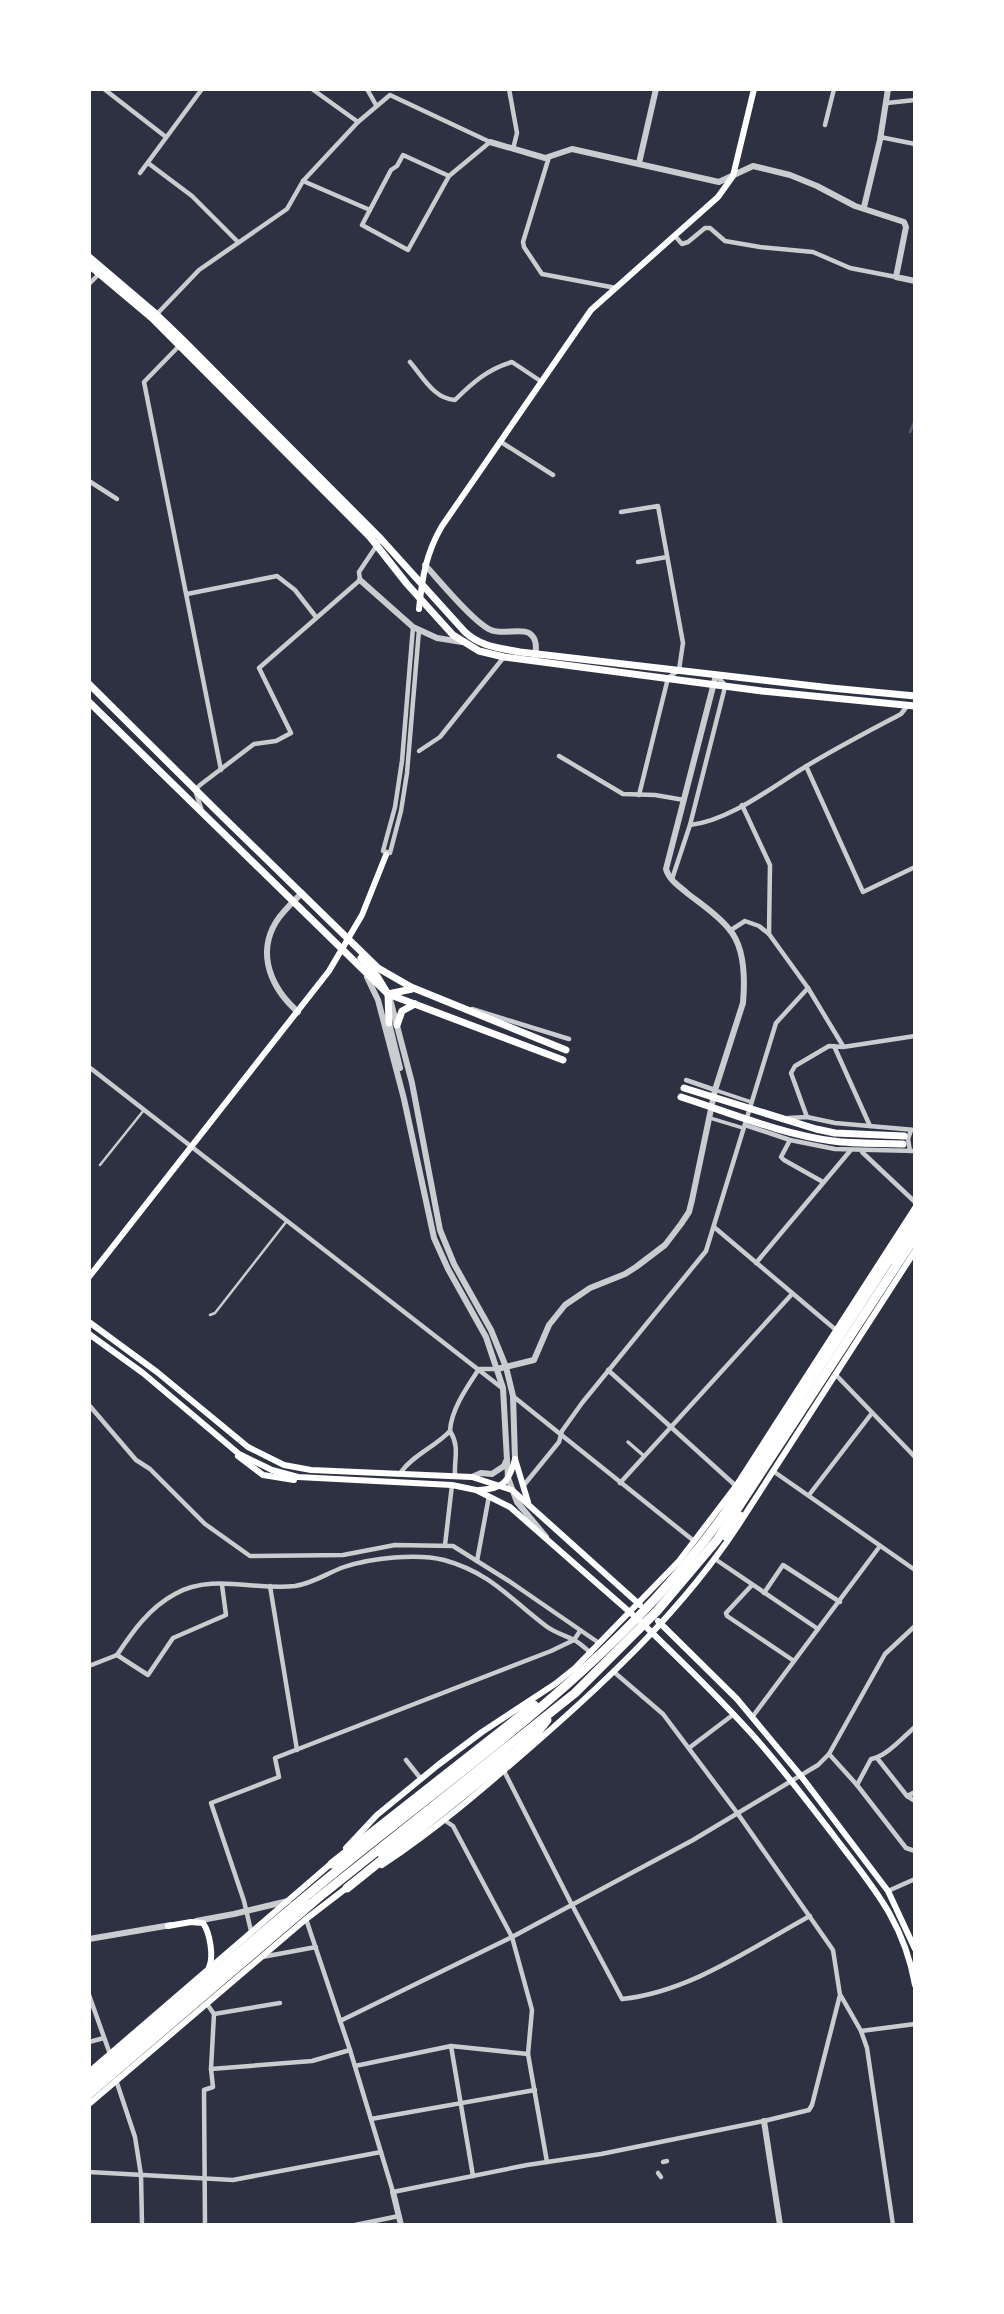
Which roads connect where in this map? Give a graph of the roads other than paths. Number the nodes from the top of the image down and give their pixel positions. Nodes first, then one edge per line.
1 (104, 89) edge
2 (312, 89) edge
3 (368, 89) edge
4 (509, 89) edge
5 (656, 89) edge
6 (754, 89) edge
7 (834, 89) edge
8 (888, 89) edge
9 (200, 90) edge
10 (915, 100) edge
11 (887, 103) junction
12 (376, 105) junction
13 (358, 122) junction
14 (825, 125) dead end
15 (880, 137) junction
16 (166, 138) junction
17 (490, 142) junction
18 (915, 144) edge
19 (513, 149) junction
20 (549, 156) junction
21 (148, 163) junction
22 (639, 163) junction
23 (140, 173) dead end
24 (449, 176) junction
25 (733, 176) junction
26 (303, 181) junction
27 (864, 207) junction
28 (370, 210) junction
29 (675, 236) junction
30 (238, 242) junction
31 (89, 257) edge
32 (89, 265) edge
33 (99, 274) junction
34 (896, 277) junction
35 (915, 281) edge
36 (89, 284) edge
37 (616, 288) junction
38 (154, 316) junction
39 (182, 343) junction
40 (411, 362) dead end
41 (542, 383) junction
42 (501, 442) junction
43 (553, 475) dead end
44 (89, 481) edge
45 (117, 499) dead end
46 (621, 512) dead end
47 (379, 542) junction
48 (667, 557) junction
49 (638, 562) dead end
50 (425, 565) junction
51 (360, 580) junction
52 (187, 594) junction
53 (419, 609) dead end
54 (317, 617) junction
55 (416, 628) junction
56 (462, 642) junction
57 (504, 657) junction
58 (535, 657) junction
59 (679, 670) junction
60 (716, 674) junction
61 (668, 678) junction
62 (89, 684) edge
63 (713, 684) junction
64 (725, 685) junction
65 (915, 696) edge
66 (89, 702) edge
67 (911, 706) edge
68 (419, 751) dead end
69 (559, 756) dead end
70 (806, 766) junction
71 (221, 770) junction
72 (195, 790) junction
73 (639, 795) junction
74 (684, 800) junction
75 (742, 805) junction
76 (202, 813) junction
77 (690, 825) junction
78 (386, 855) dead end
79 (915, 867) edge
80 (672, 880) junction
81 (302, 892) junction
82 (294, 901) junction
83 (338, 930) junction
84 (730, 930) junction
85 (769, 934) junction
86 (364, 973) junction
87 (808, 988) junction
88 (419, 990) junction
89 (388, 994) junction
90 (415, 1004) junction
91 (454, 1004) junction
92 (298, 1012) junction
93 (389, 1023) joint
94 (397, 1026) junction
95 (915, 1036) edge
96 (569, 1040) dead end
97 (834, 1046) junction
98 (844, 1047) junction
99 (566, 1050) dead end
100 (563, 1060) dead end
101 (89, 1067) edge
102 (401, 1082) junction
103 (685, 1084) joint
104 (715, 1090) junction
105 (681, 1097) dead end
106 (751, 1102) junction
107 (145, 1110) junction
108 (807, 1117) junction
109 (708, 1118) junction
110 (778, 1118) junction
111 (870, 1126) junction
112 (744, 1127) junction
113 (775, 1127) junction
114 (913, 1130) edge
115 (790, 1140) junction
116 (192, 1146) junction
117 (850, 1150) junction
118 (861, 1151) junction
119 (912, 1151) edge
120 (100, 1165) dead end
121 (823, 1182) junction
122 (915, 1202) edge
123 (915, 1208) edge
124 (915, 1220) edge
125 (286, 1222) junction
126 (715, 1227) junction
127 (915, 1228) edge
128 (915, 1237) edge
129 (915, 1251) edge
130 (756, 1263) junction
131 (89, 1277) edge
132 (792, 1294) junction
133 (210, 1315) dead end
134 (89, 1322) edge
135 (836, 1330) junction
136 (89, 1334) edge
137 (506, 1367) junction
138 (479, 1369) junction
139 (497, 1369) junction
140 (608, 1370) junction
141 (836, 1376) junction
142 (503, 1388) junction
143 (513, 1396) junction
144 (89, 1405) edge
145 (872, 1413) junction
146 (670, 1428) junction
147 (450, 1431) junction
148 (561, 1435) junction
149 (628, 1442) dead end
150 (765, 1443) junction
151 (644, 1456) junction
152 (915, 1457) edge
153 (511, 1459) junction
154 (773, 1471) junction
155 (401, 1472) junction
156 (455, 1475) junction
157 (472, 1477) junction
158 (508, 1478) junction
159 (620, 1483) junction
160 (452, 1485) junction
161 (502, 1485) junction
162 (736, 1486) junction
163 (762, 1487) junction
164 (476, 1490) junction
165 (512, 1490) junction
166 (809, 1495) junction
167 (489, 1496) junction
168 (528, 1504) junction
169 (546, 1536) junction
170 (695, 1542) junction
171 (445, 1545) junction
172 (880, 1546) junction
173 (715, 1559) junction
174 (477, 1561) junction
175 (485, 1566) junction
176 (915, 1570) edge
177 (481, 1575) junction
178 (697, 1580) junction
179 (222, 1584) junction
180 (752, 1585) junction
181 (270, 1586) junction
182 (764, 1593) junction
183 (840, 1602) junction
184 (639, 1604) junction
185 (631, 1612) junction
186 (648, 1612) junction
187 (642, 1623) junction
188 (660, 1623) junction
189 (915, 1626) edge
190 (818, 1629) junction
191 (580, 1631) junction
192 (651, 1632) junction
193 (574, 1640) junction
194 (600, 1644) junction
195 (591, 1653) junction
196 (117, 1655) junction
197 (794, 1661) junction
198 (89, 1666) edge
199 (586, 1669) junction
200 (613, 1671) junction
201 (559, 1706) junction
202 (734, 1714) junction
203 (753, 1716) junction
204 (915, 1727) edge
205 (689, 1748) junction
206 (297, 1750) junction
207 (829, 1754) junction
208 (877, 1758) junction
209 (406, 1760) dead end
210 (504, 1771) junction
211 (801, 1776) junction
212 (421, 1779) junction
213 (792, 1782) junction
214 (857, 1785) junction
215 (915, 1792) edge
216 (907, 1796) junction
217 (915, 1801) edge
218 (738, 1814) junction
219 (443, 1820) junction
220 (385, 1825) junction
221 (915, 1851) edge
222 (332, 1864) junction
223 (915, 1879) edge
224 (347, 1888) junction
225 (888, 1891) junction
226 (290, 1901) junction
227 (572, 1905) junction
228 (297, 1909) junction
229 (248, 1912) junction
230 (810, 1916) junction
231 (307, 1922) junction
232 (168, 1926) junction
233 (248, 1934) junction
234 (512, 1937) junction
235 (89, 1939) edge
236 (316, 1947) junction
237 (915, 1949) edge
238 (259, 1959) junction
239 (203, 1974) junction
240 (915, 1985) edge
241 (89, 1995) edge
242 (840, 1995) junction
243 (280, 2003) dead end
244 (207, 2004) junction
245 (214, 2014) junction
246 (340, 2021) junction
247 (915, 2024) edge
248 (861, 2031) junction
249 (104, 2038) junction
250 (89, 2042) edge
251 (451, 2046) junction
252 (350, 2050) junction
253 (110, 2053) junction
254 (528, 2053) junction
255 (355, 2066) junction
256 (211, 2070) junction
257 (89, 2072) edge
258 (116, 2080) junction
259 (89, 2081) edge
260 (89, 2087) edge
261 (535, 2090) junction
262 (91, 2099) edge
263 (461, 2104) junction
264 (371, 2119) junction
265 (764, 2121) junction
266 (381, 2152) junction
267 (547, 2162) junction
268 (89, 2172) edge
269 (141, 2175) junction
270 (473, 2176) junction
271 (205, 2179) junction
272 (393, 2192) junction
273 (399, 2216) junction
274 (142, 2225) edge
275 (205, 2225) edge
276 (355, 2225) edge
277 (401, 2225) edge
278 (780, 2225) edge
279 (893, 2225) edge

1 - 16 street
2 - 13 street
3 - 12 street
4 - 19 street
5 - 22 street
6 - 25 main road
7 - 14 street
8 - 11 street
9 - 16 street
10 - 11 street
11 - 15 street
12 - 13 street
12 - 17 street
13 - 26 street
15 - 18 street
15 - 27 street
16 - 21 street
17 - 19 street
17 - 24 street
19 - 20 street
20 - 22 street
20 - 37 street
21 - 23 street
21 - 30 street
22 - 25 street
24 - 28 street
24 - 28 street
25 - 27 street
25 - 29 main road
26 - 28 street
26 - 30 street
27 - 34 street
29 - 34 street
29 - 37 main road
30 - 38 street
31 - 38 main road
32 - 33 main road
33 - 36 street
33 - 38 main road
34 - 35 street
37 - 41 main road
38 - 39 main road
39 - 47 main road
39 - 52 street
40 - 41 street
41 - 42 main road
42 - 43 street
42 - 50 main road
44 - 45 street
46 - 48 street
47 - 51 street
47 - 56 main road
47 - 58 main road
48 - 49 street
48 - 59 street
50 - 53 main road
50 - 58 street
51 - 54 street
51 - 55 street
52 - 54 street
52 - 71 street
54 - 71 street
55 - 55 street
55 - 56 street
56 - 57 main road
57 - 58 main road
57 - 68 street
58 - 59 main road
58 - 61 main road
59 - 60 main road
59 - 61 street
60 - 63 street
60 - 64 street
60 - 65 main road
61 - 63 main road
61 - 73 street
62 - 72 main road
63 - 64 main road
63 - 74 street
64 - 67 main road
64 - 77 street
66 - 76 main road
67 - 70 street
69 - 73 street
70 - 75 street
70 - 79 street
71 - 72 street
72 - 76 street
72 - 81 main road
73 - 74 street
74 - 80 street
75 - 77 street
75 - 85 street
76 - 82 main road
77 - 80 street
78 - 92 main road
80 - 84 street
81 - 82 street
81 - 83 main road
82 - 86 main road
82 - 92 street
83 - 88 main road
83 - 89 main road
84 - 85 street
84 - 104 street
85 - 87 street
86 - 89 main road
86 - 102 street
87 - 98 street
87 - 106 street
88 - 89 main road
88 - 91 main road
89 - 90 main road
89 - 93 main road
89 - 94 street
90 - 94 main road
90 - 100 main road
91 - 96 street
91 - 99 main road
92 - 116 main road
93 - 102 street
94 - 137 street
95 - 98 street
97 - 98 street
97 - 108 street
97 - 111 street
101 - 107 street
102 - 139 street
103 - 104 street
103 - 110 main road
104 - 106 street
104 - 109 street
105 - 113 main road
106 - 112 street
107 - 116 street
107 - 120 lane
108 - 110 street
108 - 111 street
109 - 112 street
109 - 137 street
110 - 113 main road
111 - 114 street
112 - 115 street
112 - 126 street
113 - 115 street
114 - 119 street
115 - 117 street
115 - 121 street
116 - 125 street
116 - 131 main road
117 - 118 street
117 - 121 street
118 - 119 street
118 - 122 street
121 - 130 street
123 - 135 main road
124 - 199 highway
125 - 133 lane
125 - 138 street
126 - 130 street
126 - 140 street
127 - 150 main road
128 - 201 highway
129 - 141 main road
130 - 132 street
132 - 135 street
132 - 146 street
134 - 155 main road
135 - 150 main road
136 - 160 main road
137 - 139 street
137 - 143 street
138 - 139 street
138 - 142 street
138 - 147 street
139 - 142 street
140 - 146 street
140 - 148 street
141 - 145 street
141 - 154 main road
142 - 143 street
142 - 153 street
143 - 148 street
143 - 153 street
144 - 171 street
145 - 152 street
145 - 166 street
146 - 151 street
146 - 162 street
147 - 155 street
147 - 156 street
148 - 159 street
148 - 168 street
149 - 151 street
150 - 162 main road
151 - 159 street
153 - 157 street
153 - 158 main road
153 - 168 main road
154 - 163 main road
154 - 166 street
155 - 156 main road
156 - 157 main road
157 - 161 main road
158 - 161 main road
158 - 165 street
159 - 170 street
160 - 164 main road
160 - 171 street
161 - 164 main road
161 - 165 main road
162 - 170 main road
162 - 220 main road
163 - 173 main road
163 - 224 main road
164 - 167 main road
165 - 168 main road
165 - 169 street
166 - 172 street
167 - 169 main road
167 - 174 street
168 - 184 main road
169 - 185 main road
170 - 184 main road
171 - 174 street
172 - 176 street
172 - 183 street
173 - 178 main road
173 - 180 street
174 - 175 street
175 - 177 street
175 - 191 street
177 - 181 street
177 - 193 street
178 - 186 main road
178 - 188 main road
179 - 181 street
179 - 196 street
179 - 196 street
180 - 182 street
180 - 197 street
181 - 206 street
182 - 183 street
182 - 190 street
183 - 190 street
184 - 185 main road
184 - 186 main road
185 - 186 main road
185 - 187 main road
185 - 194 main road
186 - 188 main road
187 - 188 main road
187 - 192 main road
187 - 194 main road
188 - 192 main road
188 - 203 main road
189 - 207 street
190 - 197 street
191 - 193 street
191 - 194 street
192 - 200 main road
192 - 202 main road
193 - 195 street
193 - 206 street
194 - 195 main road
195 - 212 main road
196 - 198 street
197 - 203 street
199 - 220 highway
199 - 259 highway
200 - 205 street
200 - 210 main road
201 - 224 highway
201 - 262 highway
202 - 205 street
202 - 213 main road
203 - 211 main road
204 - 208 street
205 - 218 street
206 - 229 street
207 - 211 street
207 - 214 street
208 - 214 street
208 - 216 street
209 - 212 street
210 - 219 main road
210 - 227 street
211 - 213 street
211 - 225 main road
212 - 222 main road
213 - 218 street
213 - 240 main road
214 - 221 street
215 - 216 street
216 - 217 street
218 - 227 street
218 - 230 street
219 - 224 main road
219 - 234 street
220 - 222 highway
220 - 228 main road
222 - 226 main road
223 - 225 street
224 - 231 main road
225 - 237 main road
226 - 228 street
226 - 229 street
226 - 233 main road
227 - 230 street
227 - 234 street
228 - 231 street
228 - 260 main road
229 - 232 street
229 - 233 street
230 - 242 street
231 - 236 street
231 - 238 main road
232 - 235 street
232 - 239 main road
233 - 239 main road
234 - 246 street
234 - 254 street
236 - 238 street
236 - 246 street
238 - 244 main road
239 - 253 main road
241 - 249 street
242 - 248 street
242 - 265 street
243 - 245 street
244 - 245 street
244 - 258 main road
245 - 256 street
246 - 252 street
247 - 248 street
248 - 279 street
249 - 250 street
249 - 253 street
251 - 254 street
251 - 255 street
251 - 263 street
252 - 255 street
252 - 256 street
253 - 257 main road
254 - 261 street
255 - 264 street
256 - 271 street
258 - 262 main road
258 - 269 street
261 - 263 street
261 - 267 street
263 - 264 street
263 - 270 street
264 - 266 street
265 - 267 street
265 - 278 street
266 - 271 street
266 - 272 street
267 - 270 street
268 - 269 street
269 - 271 street
269 - 274 street
270 - 272 street
271 - 275 street
272 - 273 street
273 - 276 street
273 - 277 street

